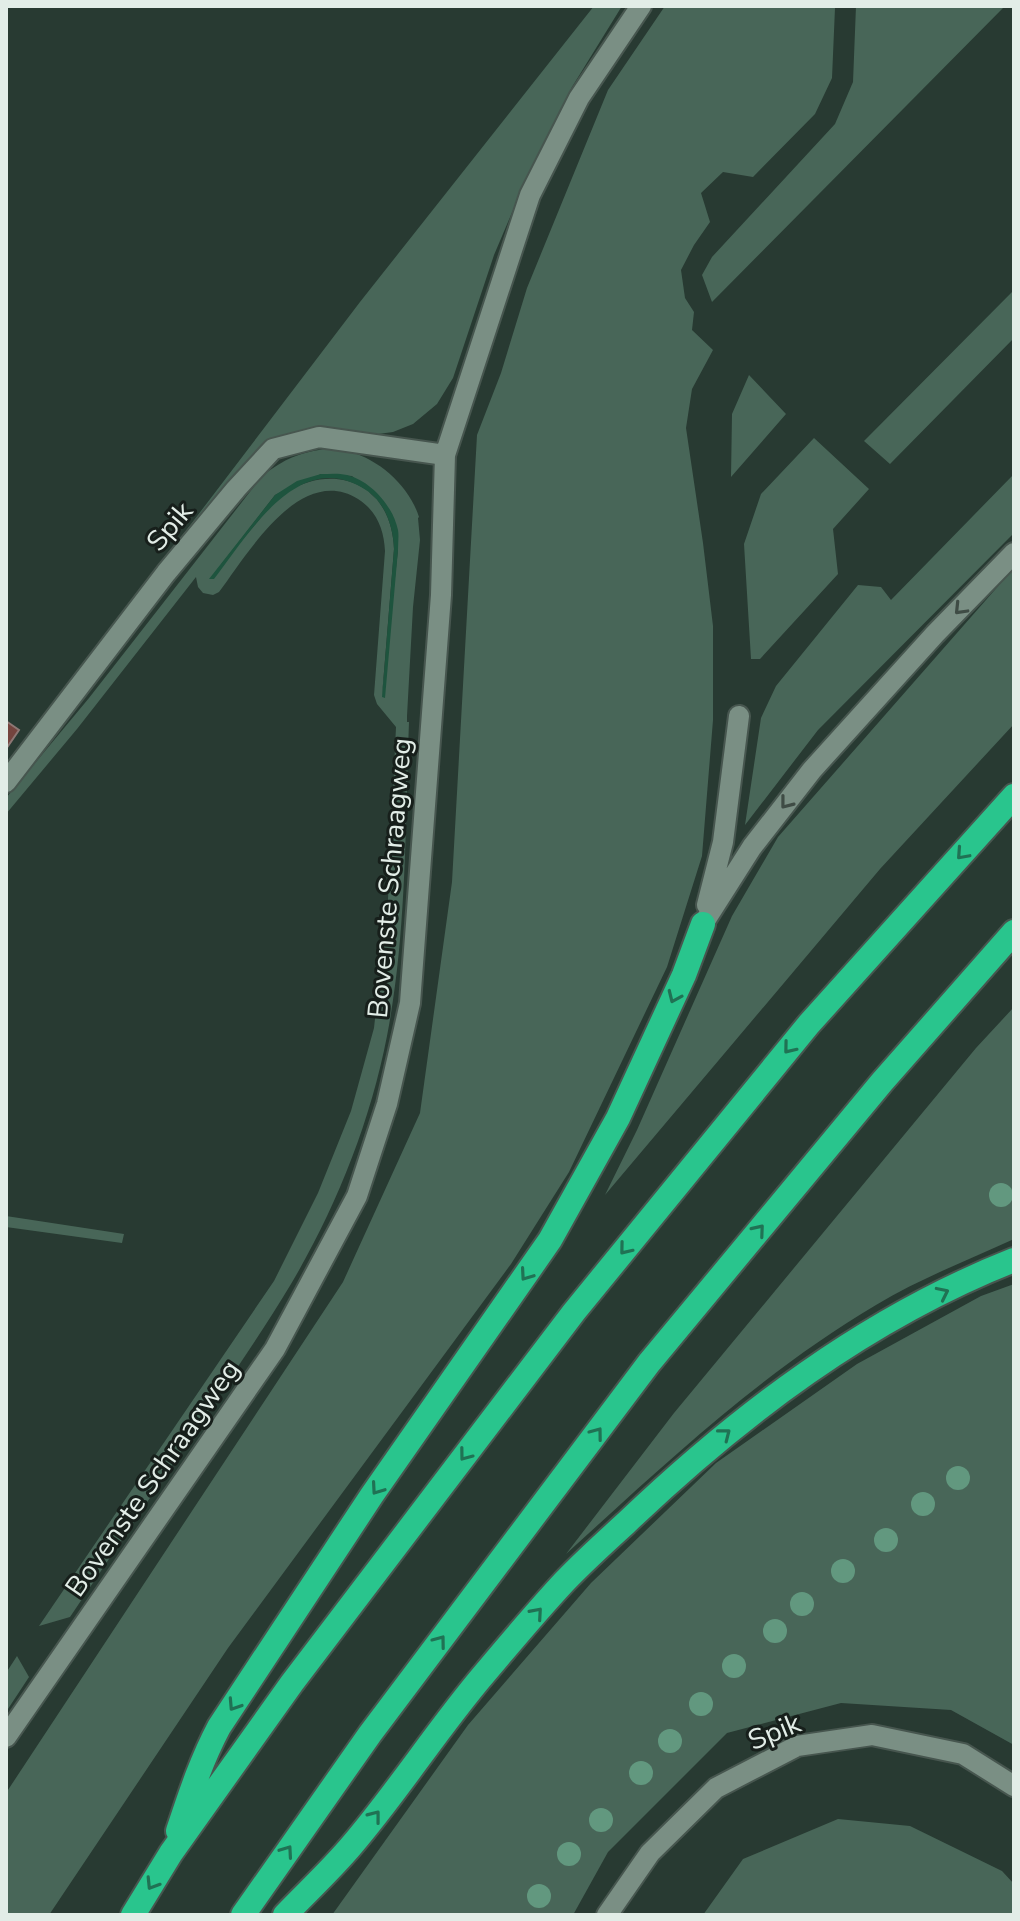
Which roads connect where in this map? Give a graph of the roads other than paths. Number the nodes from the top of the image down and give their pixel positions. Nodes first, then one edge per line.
1 (641, 6) edge
2 (445, 455) junction
3 (1014, 553) edge
4 (739, 716) dead end
5 (6, 782) edge
6 (1014, 796) edge
7 (703, 924) junction
8 (1014, 932) edge
9 (1014, 1260) edge
10 (6, 1737) edge
11 (1014, 1786) edge
12 (171, 1853) junction
13 (133, 1915) edge
14 (243, 1915) edge
15 (285, 1915) edge
16 (607, 1915) edge

1 - 2 street, Bovenste Schraagweg
2 - 5 street, Spik
2 - 10 street, Bovenste Schraagweg
3 -> 7 street
4 - 7 street
6 -> 12 highway
7 -> 12 highway
14 -> 8 highway
15 -> 9 highway
11 - 16 street, Spik
12 -> 13 highway

